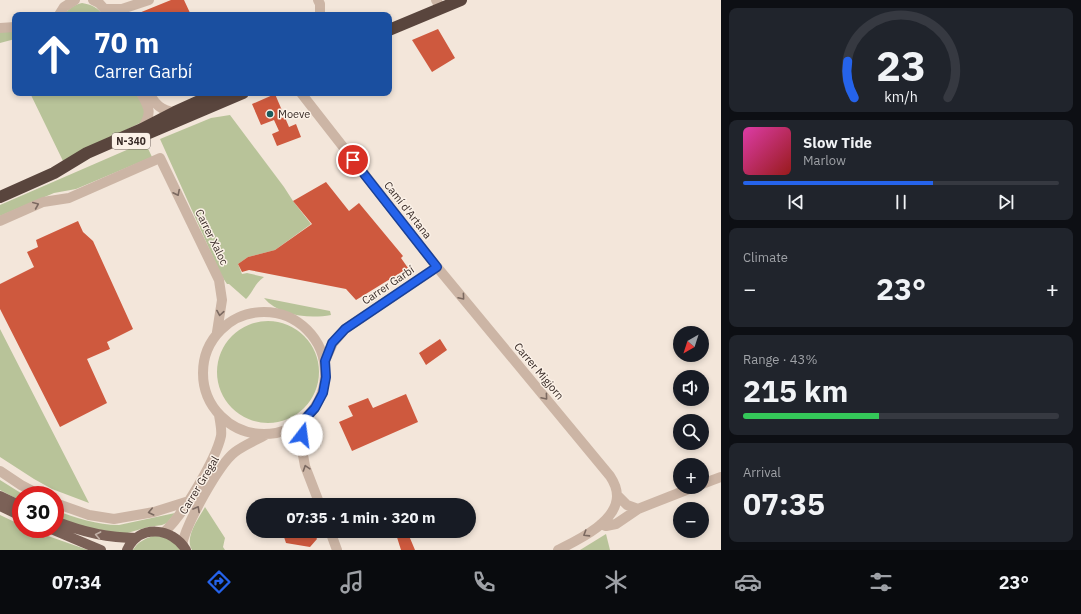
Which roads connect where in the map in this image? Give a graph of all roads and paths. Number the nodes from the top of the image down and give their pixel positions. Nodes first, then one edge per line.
1 (93, 0) edge
2 (149, 0) edge
3 (318, 0) edge
4 (461, 0) edge
5 (72, 1) edge
6 (438, 4) edge
7 (61, 12) edge
8 (108, 12) edge
9 (119, 12) edge
10 (320, 12) edge
11 (402, 24) junction
12 (392, 25) edge
13 (12, 27) edge
14 (0, 28) edge
15 (392, 29) edge
16 (143, 96) edge
17 (150, 96) edge
18 (210, 96) edge
19 (236, 96) edge
20 (303, 96) edge
21 (175, 112) junction
22 (142, 129) junction
23 (54, 173) junction
24 (0, 197) edge
25 (0, 221) edge
26 (437, 267) junction
27 (217, 332) junction
28 (325, 361) junction
29 (219, 415) junction
30 (304, 420) junction
31 (267, 434) junction
32 (0, 471) edge
33 (721, 477) edge
34 (709, 481) edge
35 (23, 486) edge
36 (676, 494) edge
37 (618, 495) junction
38 (0, 496) edge
39 (317, 498) edge
40 (188, 501) junction
41 (12, 502) edge
42 (0, 506) edge
43 (64, 506) edge
44 (638, 509) junction
45 (12, 512) edge
46 (64, 524) edge
47 (601, 524) junction
48 (164, 532) junction
49 (64, 534) edge
50 (136, 538) junction
51 (333, 538) edge
52 (185, 549) edge
53 (101, 550) edge
54 (127, 550) edge
55 (337, 550) edge
56 (558, 550) edge

1 - 8 street
2 - 9 street
3 - 10 street
4 - 6 highway
5 - 7 street
6 - 11 highway
8 - 9 street
11 - 12 highway
11 - 15 highway
13 - 14 street
16 - 22 street
17 - 21 street
18 - 21 highway
19 - 23 highway, N-340
20 - 26 street, Camí d'Artana
21 - 22 highway
22 - 23 highway
23 - 24 highway, N-340
25 -> 27 street, Carrer Xaloc
26 - 28 street, Carrer Garbí
26 -> 37 street, Carrer Migjorn
27 - 28 street
27 - 29 street
28 - 30 street
29 - 31 street
29 - 40 street, Carrer Gregal
30 - 31 street
39 -> 30 street
52 -> 31 street, Carrer Gregal
32 - 35 street
33 - 34 street
36 - 44 street
37 - 44 street
37 - 47 street
38 - 41 main road
40 -> 43 street
40 - 48 street, Carrer Gregal
42 - 45 main road
44 - 47 street
50 -> 46 main road
47 -> 56 street
48 - 50 main road
48 - 52 main road
49 - 53 main road
50 - 54 main road
51 - 55 street

